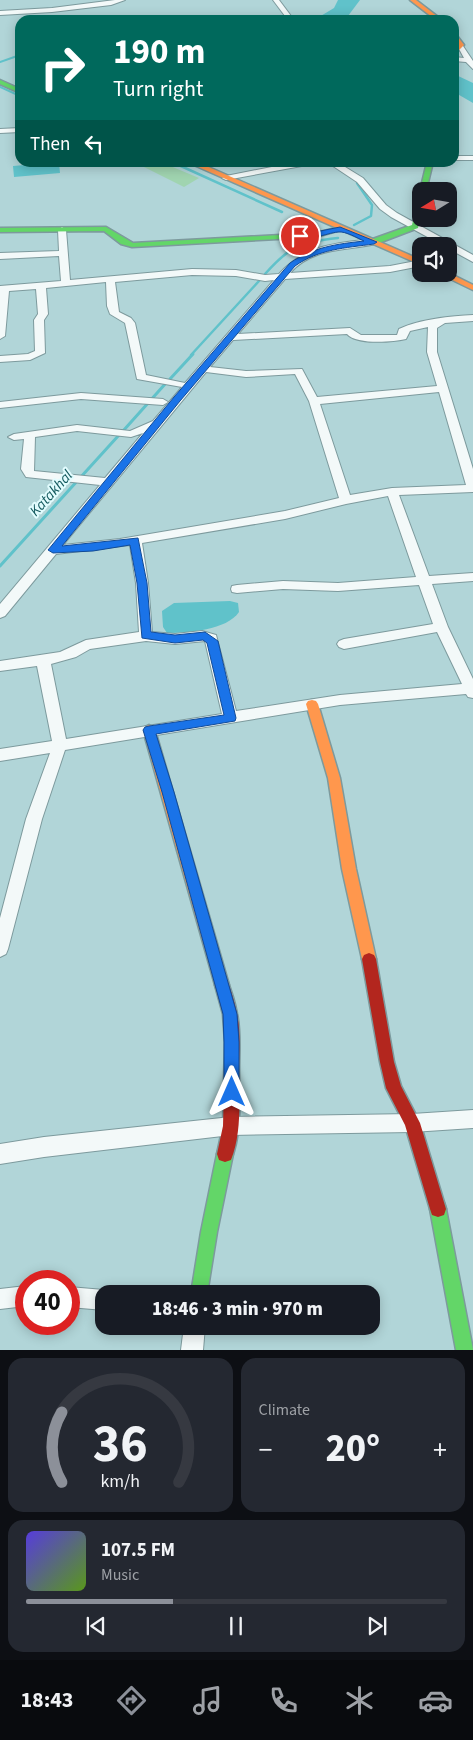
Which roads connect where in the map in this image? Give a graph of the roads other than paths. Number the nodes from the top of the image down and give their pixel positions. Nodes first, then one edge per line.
1 (122, 0) edge
2 (276, 0) edge
3 (413, 0) edge
4 (0, 13) edge
5 (287, 15) edge
6 (432, 15) edge
7 (459, 52) edge
8 (459, 60) edge
9 (471, 64) edge
10 (0, 82) edge
11 (15, 89) edge
12 (15, 130) edge
13 (0, 131) edge
14 (459, 158) edge
15 (473, 158) edge
16 (201, 167) edge
17 (285, 167) edge
18 (340, 167) edge
19 (429, 167) edge
20 (226, 178) junction
21 (425, 182) edge
22 (412, 224) edge
23 (412, 228) edge
24 (419, 228) edge
25 (340, 229) junction
26 (0, 230) edge
27 (62, 230) junction
28 (374, 242) junction
29 (64, 252) junction
30 (0, 256) edge
31 (412, 259) edge
32 (473, 259) edge
33 (412, 265) edge
34 (282, 275) junction
35 (110, 279) junction
36 (457, 280) edge
37 (66, 283) junction
38 (41, 286) junction
39 (473, 288) edge
40 (2, 289) edge
41 (473, 318) edge
42 (433, 324) junction
43 (0, 336) edge
44 (230, 337) junction
45 (0, 359) edge
46 (201, 372) junction
47 (181, 384) junction
48 (442, 389) junction
49 (162, 400) junction
50 (314, 401) junction
51 (0, 405) edge
52 (162, 419) junction
53 (30, 436) junction
54 (14, 437) dead end
55 (110, 482) junction
56 (473, 488) edge
57 (392, 492) junction
58 (346, 500) junction
59 (135, 541) junction
60 (53, 550) junction
61 (473, 577) edge
62 (423, 582) junction
63 (237, 589) dead end
64 (6, 599) edge
65 (0, 613) edge
66 (441, 627) junction
67 (146, 636) junction
68 (344, 644) dead end
69 (43, 660) junction
70 (0, 666) edge
71 (472, 690) edge
72 (312, 704) junction
73 (230, 718) junction
74 (149, 730) junction
75 (60, 746) junction
76 (0, 755) edge
77 (0, 949) edge
78 (473, 1119) edge
79 (412, 1123) junction
80 (231, 1126) junction
81 (0, 1154) edge
82 (200, 1285) edge
83 (15, 1297) edge
84 (80, 1298) edge
85 (0, 1299) edge
86 (95, 1299) edge
87 (194, 1335) edge
88 (192, 1350) edge
89 (465, 1350) edge

1 - 4 street
2 - 5 street
3 - 6 street
7 - 9 street
8 - 9 street
10 - 11 street
12 - 13 street
14 - 15 street
16 - 20 street
17 - 20 street
18 - 22 street
19 - 21 street
20 - 25 street
23 - 28 street
24 - 32 street
25 - 27 street
25 - 28 street
26 - 27 street
27 - 29 street
28 - 31 street
28 - 34 street
29 - 30 street
29 - 37 street
33 - 34 street
34 - 35 street
34 - 44 street
35 - 37 street
35 - 47 street
36 - 39 street
37 - 38 street
38 - 40 street
38 - 45 street
40 - 43 street
41 - 42 street
42 - 44 street
42 - 48 street
44 - 46 street
46 - 47 street
46 - 49 street
46 - 50 street
47 - 49 street
48 - 50 street
48 - 56 street
49 - 51 street
49 - 52 street
50 - 58 street
52 - 53 street
52 - 55 street
53 - 54 street
53 - 55 street
55 - 60 street
56 - 57 street
57 - 58 street
57 - 62 street
58 - 59 street
59 - 60 street
59 - 67 street
60 - 64 street
61 - 62 street
62 - 63 street
62 - 66 street
64 - 65 street
66 - 68 street
66 - 71 street
67 - 69 street
67 - 73 street
69 - 70 street
69 - 75 street
71 - 72 street
72 - 73 street
72 - 79 street
73 - 74 street
74 - 75 street
74 - 80 street
75 - 76 street
75 - 77 street
78 - 79 street
79 - 80 street
79 - 89 street
80 - 81 street
80 - 82 street
83 - 85 street
84 - 86 street
87 - 88 street

